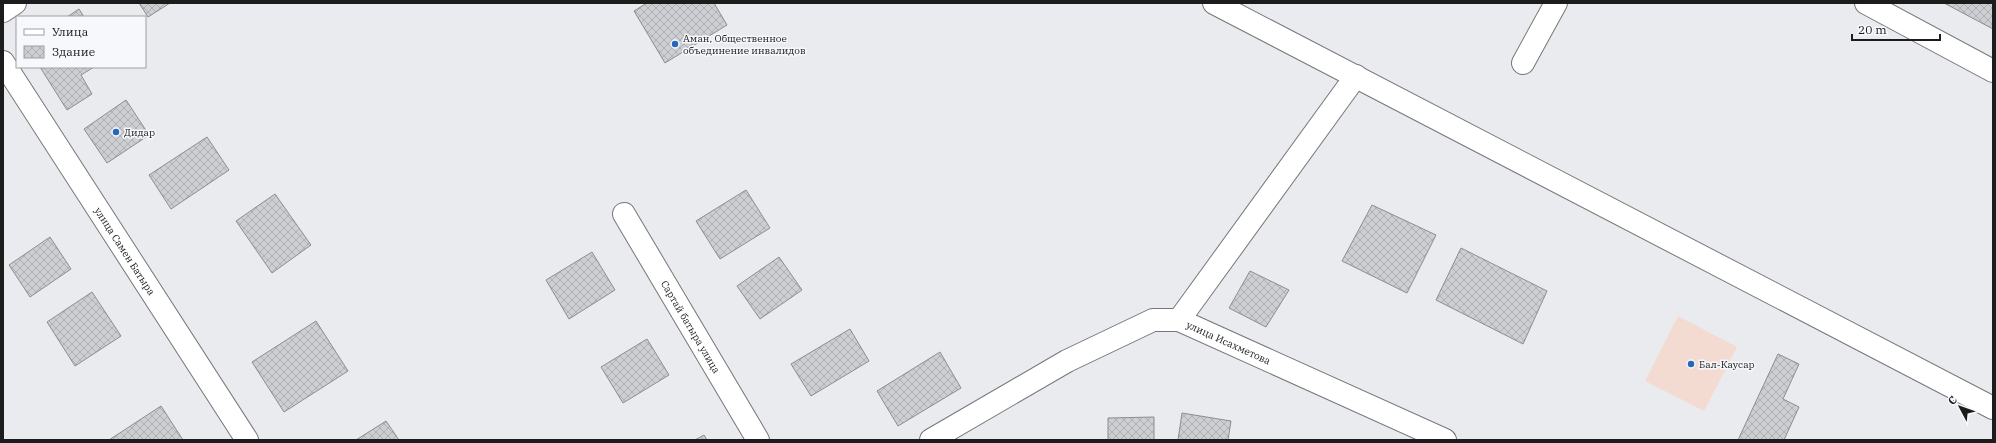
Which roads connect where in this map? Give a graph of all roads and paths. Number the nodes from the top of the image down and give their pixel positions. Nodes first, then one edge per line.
1 (15, 3) edge
2 (1214, 3) edge
3 (1556, 3) edge
4 (1866, 3) edge
5 (3, 11) edge
6 (3, 62) edge
7 (1523, 63) dead end
8 (1993, 71) edge
9 (1356, 76) junction
10 (624, 214) dead end
11 (1179, 320) junction
12 (1993, 408) edge
13 (247, 440) edge
14 (758, 440) edge
15 (931, 440) edge
16 (1445, 440) edge

1 - 5 street
2 - 9 street
3 - 7 street
4 - 8 street
6 - 13 street, улица Самен Батыра
9 - 11 street
9 - 12 street
10 - 14 street, Сартай батыра улица
11 - 15 street, улица Исахметова
11 - 16 street, улица Исахметова

